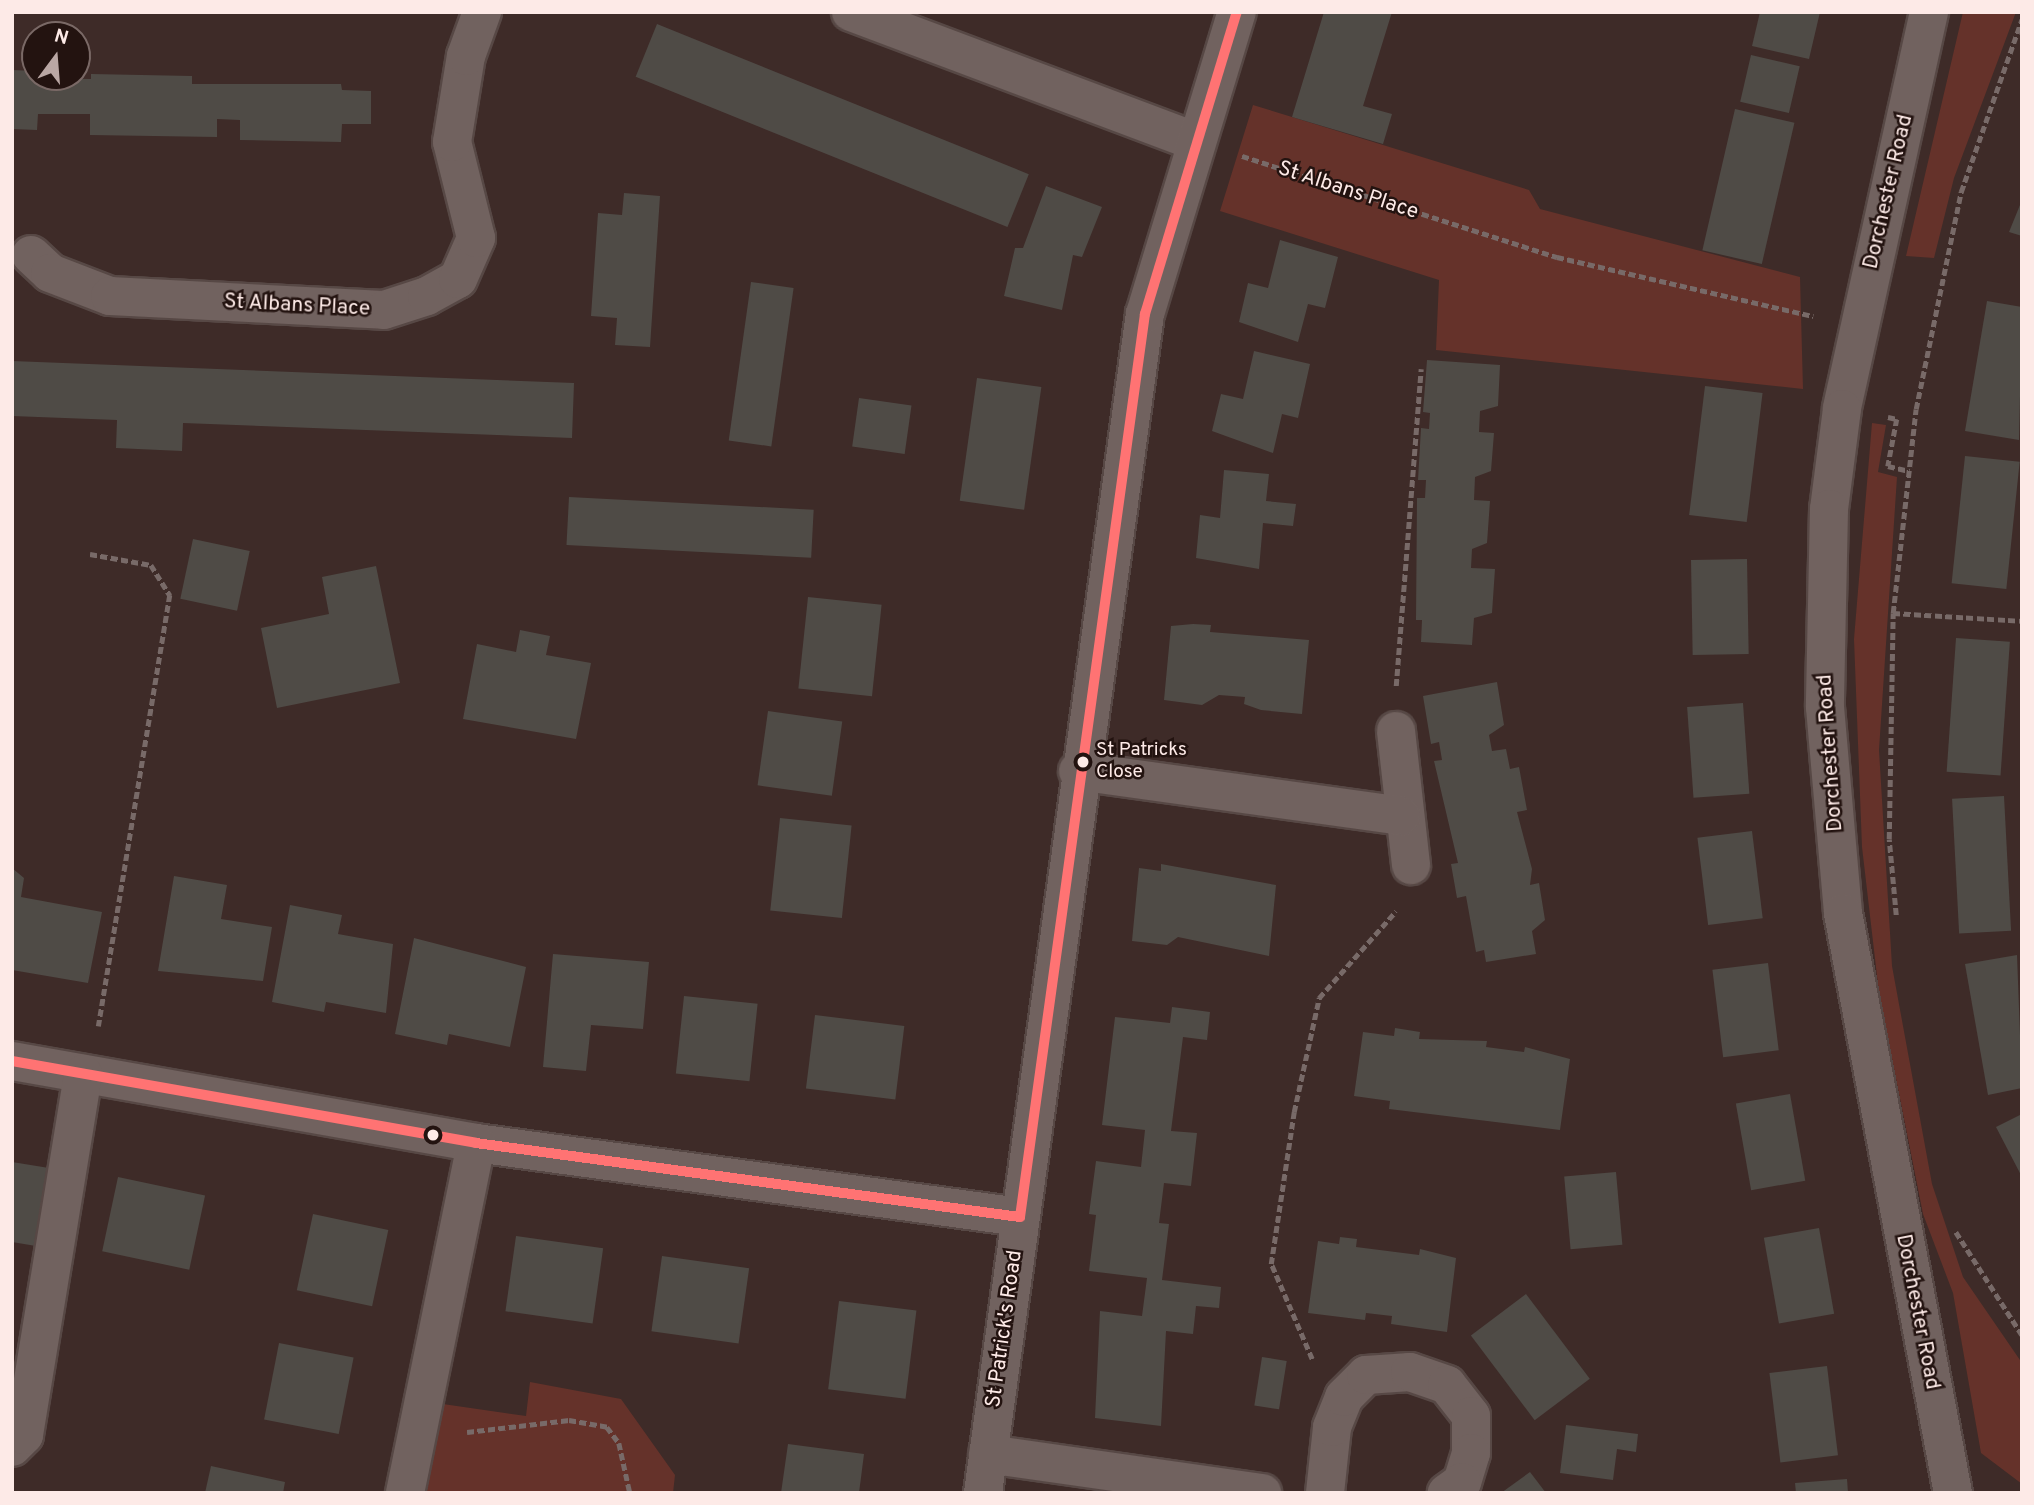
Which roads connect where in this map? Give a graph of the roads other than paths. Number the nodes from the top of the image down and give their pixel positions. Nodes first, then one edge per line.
1 (482, 12) edge
2 (851, 12) edge
3 (1237, 12) edge
4 (1929, 12) edge
5 (1195, 141) junction
6 (31, 256) dead end
7 (1396, 730) road end
8 (1078, 771) junction
9 (1401, 816) junction
10 (1411, 865) road end
11 (12, 1060) edge
12 (87, 1075) junction
13 (476, 1143) junction
14 (1020, 1217) junction
15 (12, 1447) edge
16 (988, 1454) junction
17 (405, 1493) edge
18 (983, 1493) edge
19 (1262, 1493) edge
20 (1325, 1493) edge
21 (1447, 1493) edge
22 (1953, 1493) edge

1 - 6 street, St Albans Place
2 - 5 street
3 - 5 street, St Patrick's Road
4 - 22 street, Dorchester Road
5 - 8 street, St Patrick's Road
7 - 9 street
8 - 9 street
8 - 14 street, St Patrick's Road
9 - 10 street
11 - 12 street
12 - 13 street
12 - 15 street
13 - 14 street
13 - 17 street
14 - 16 street, St Patrick's Road
16 - 18 street, St Patrick's Road
16 - 19 street
20 - 21 street

